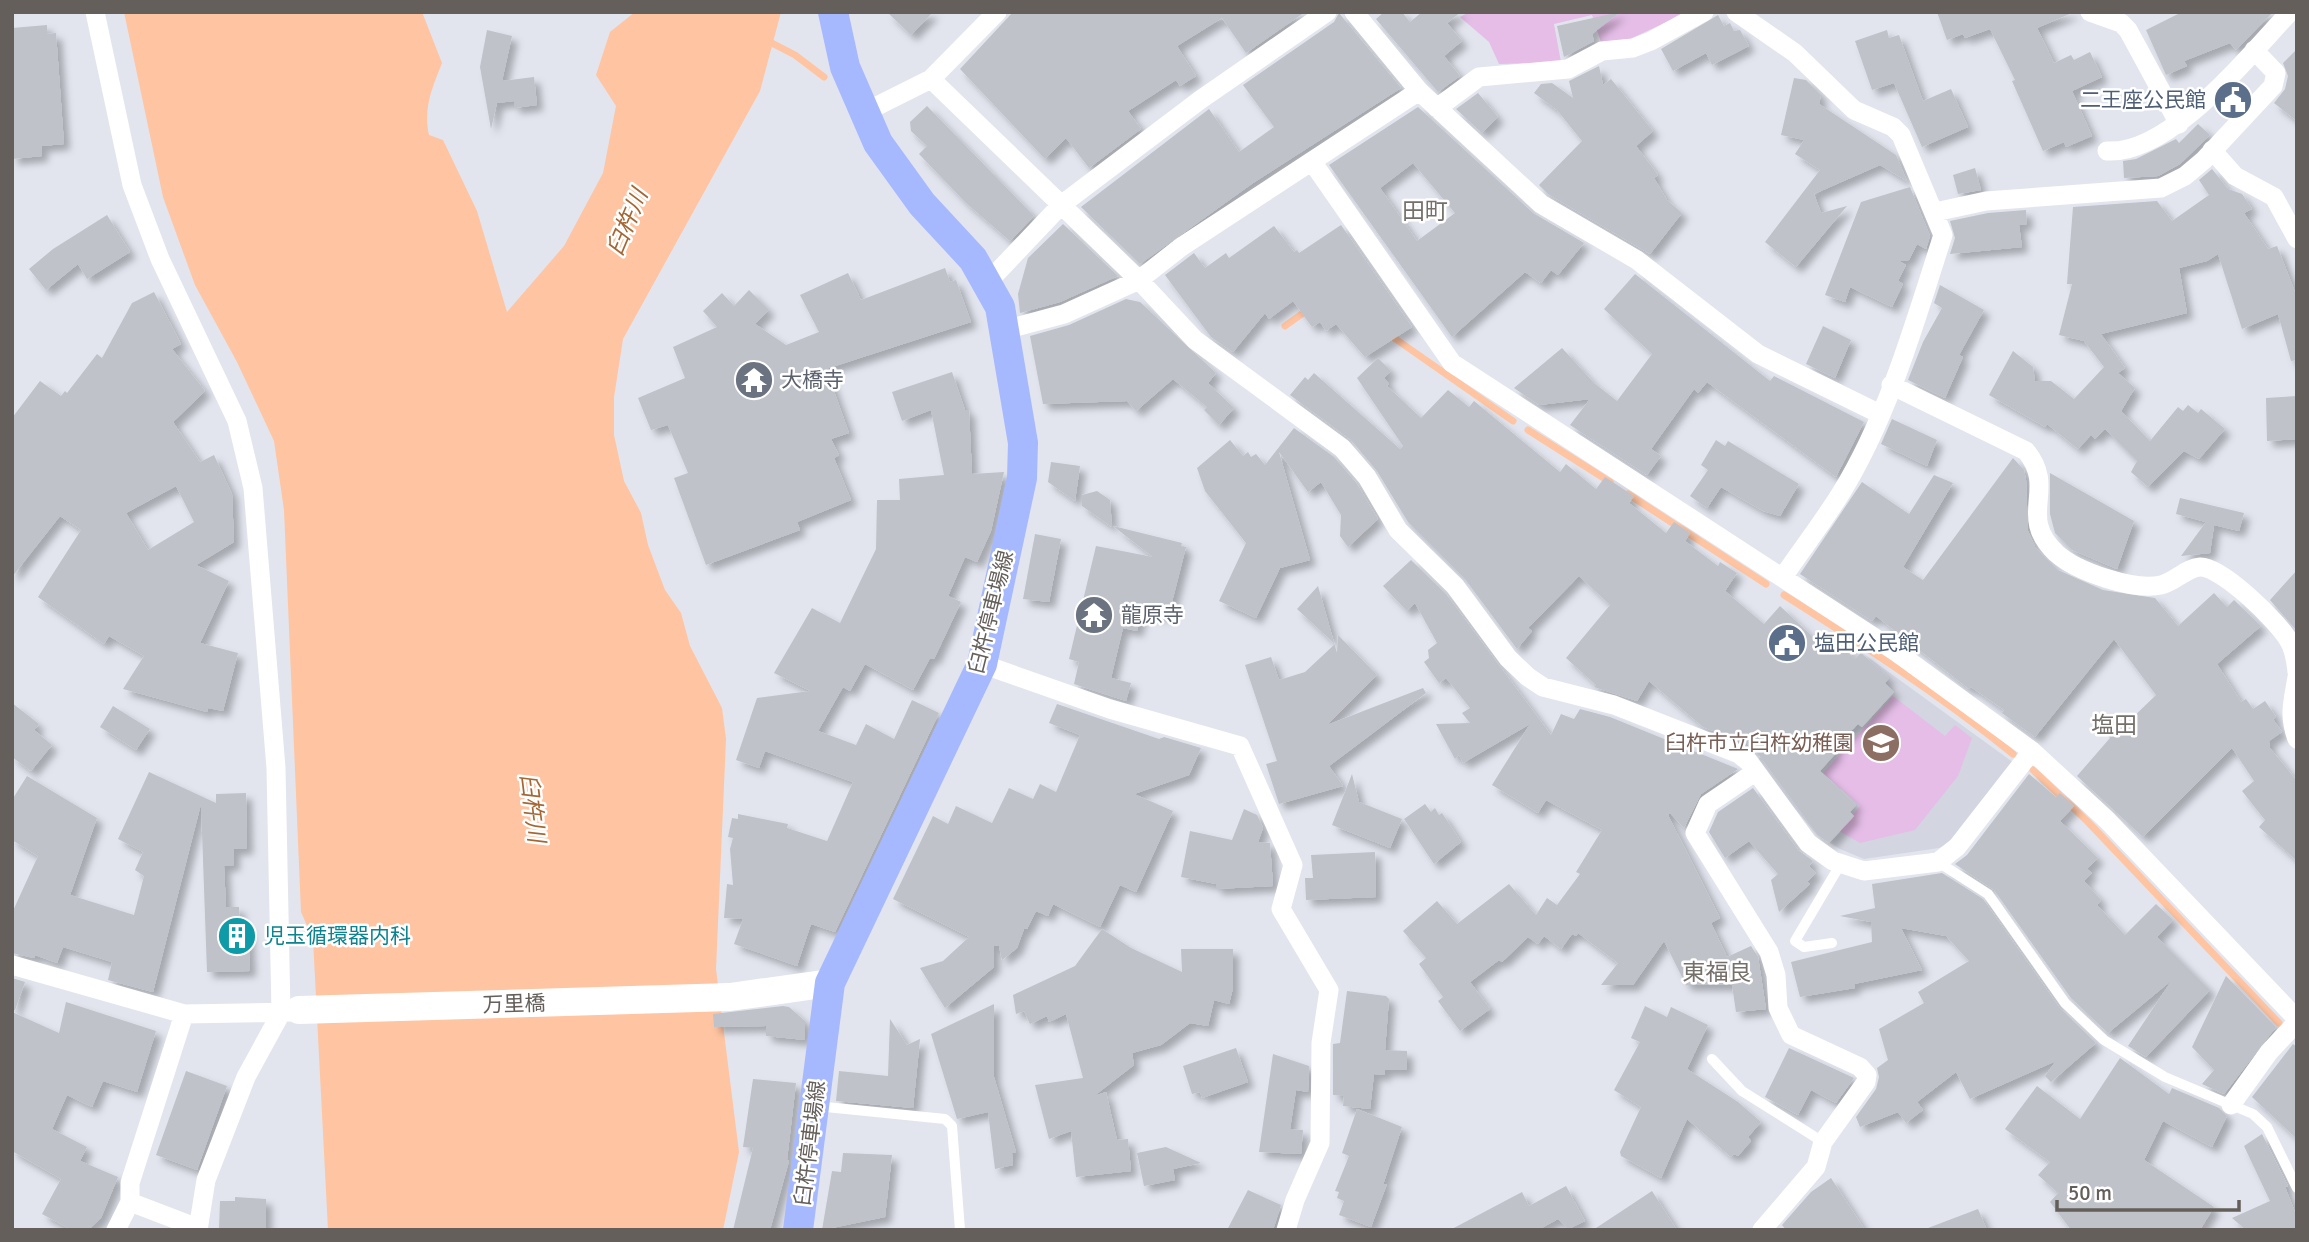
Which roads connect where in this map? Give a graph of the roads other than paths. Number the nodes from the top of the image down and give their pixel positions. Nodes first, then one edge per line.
1 (95, 12) edge
2 (833, 12) edge
3 (997, 12) edge
4 (1327, 12) edge
5 (1354, 12) edge
6 (1704, 12) edge
7 (1736, 12) edge
8 (2090, 12) edge
9 (2290, 12) edge
10 (2254, 50) junction
11 (931, 79) junction
12 (1419, 91) junction
13 (1437, 108) junction
14 (863, 113) junction
15 (2179, 124) junction
16 (2212, 150) junction
17 (2107, 151) dead end
18 (1313, 163) junction
19 (1061, 205) junction
20 (1935, 212) junction
21 (2297, 239) edge
22 (1139, 280) junction
23 (987, 283) junction
24 (1004, 330) junction
25 (1891, 385) junction
26 (1880, 414) junction
27 (1783, 577) junction
28 (982, 664) junction
29 (2297, 674) edge
30 (2297, 739) edge
31 (2032, 751) junction
32 (1755, 772) junction
33 (1938, 862) junction
34 (1837, 863) junction
35 (1832, 943) dead end
36 (12, 965) edge
37 (830, 983) junction
38 (290, 1012) junction
39 (184, 1014) junction
40 (2297, 1021) edge
41 (1712, 1059) dead end
42 (2231, 1104) junction
43 (816, 1106) junction
44 (1823, 1142) junction
45 (2297, 1188) edge
46 (130, 1202) junction
47 (198, 1229) edge
48 (116, 1230) edge
49 (798, 1230) edge
50 (960, 1230) edge
51 (1286, 1230) edge
52 (1762, 1230) edge

1 - 38 street
2 - 14 main road, 臼杵停車場線
3 - 11 street
4 - 19 street
5 - 12 street
6 - 13 street
7 - 20 street
8 - 15 street
9 - 10 street
10 - 15 street
10 - 16 street
11 - 14 street
11 - 19 street
12 - 13 street
12 - 18 street
13 - 26 street
14 - 23 main road, 臼杵停車場線
15 - 17 street
16 - 20 street
16 - 21 street
18 - 22 street
18 - 27 street
19 - 22 street
19 - 23 street
20 - 25 street
22 - 24 street
22 - 32 street
23 - 24 main road, 臼杵停車場線
24 - 28 main road, 臼杵停車場線
25 - 26 street
25 - 29 street
26 - 27 street
27 - 31 street
28 - 37 main road, 臼杵停車場線
28 - 51 street
29 - 30 street
31 - 33 street
31 - 40 street
32 - 34 street
32 - 44 street
33 - 34 street
33 - 42 lane
34 - 35 lane
36 - 39 street
37 - 38 street, 万里橋
37 - 43 main road, 臼杵停車場線
38 - 39 street
38 - 47 street
39 - 46 street
40 - 42 street
41 - 44 lane
42 - 45 lane
43 - 49 main road, 臼杵停車場線
43 - 50 lane
44 - 52 street
46 - 47 street
46 - 48 street

